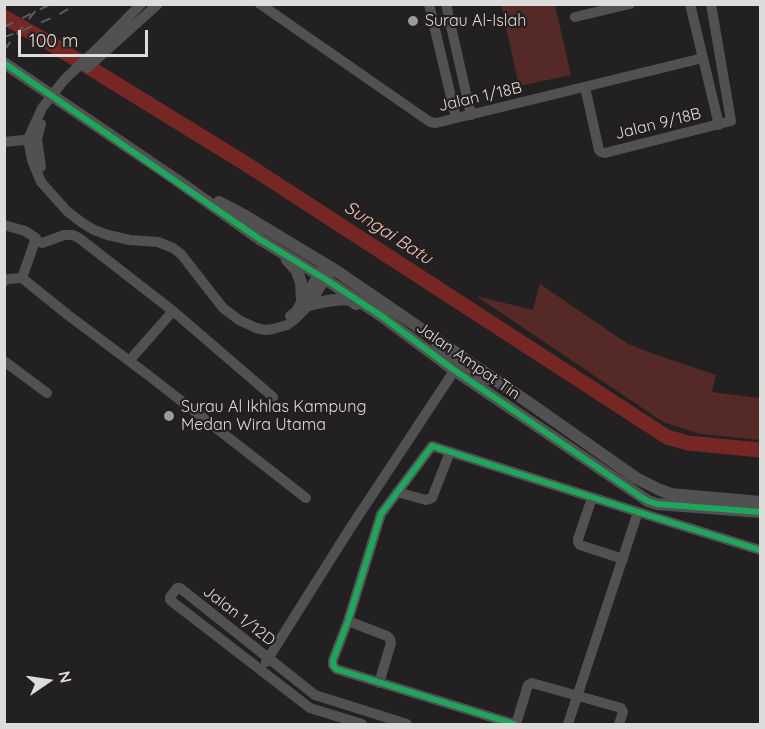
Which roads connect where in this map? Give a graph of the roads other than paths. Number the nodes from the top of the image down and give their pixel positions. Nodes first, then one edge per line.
1 (158, 4) edge
2 (260, 4) edge
3 (429, 4) edge
4 (446, 4) edge
5 (630, 4) edge
6 (690, 4) edge
7 (711, 4) edge
8 (141, 11) edge
9 (574, 17) dead end
10 (703, 58) junction
11 (4, 63) edge
12 (585, 87) junction
13 (471, 115) junction
14 (456, 118) junction
15 (719, 125) junction
16 (33, 139) junction
17 (4, 142) edge
18 (178, 181) junction
19 (4, 225) edge
20 (261, 240) junction
21 (42, 243) dead end
22 (325, 271) junction
23 (22, 278) junction
24 (4, 281) edge
25 (306, 302) junction
26 (173, 311) junction
27 (391, 323) junction
28 (422, 330) junction
29 (4, 361) edge
30 (129, 361) junction
31 (454, 370) junction
32 (505, 386) junction
33 (47, 393) dead end
34 (273, 397) dead end
35 (450, 452) junction
36 (397, 492) junction
37 (306, 498) dead end
38 (592, 498) junction
39 (760, 502) edge
40 (760, 512) edge
41 (638, 513) junction
42 (760, 550) edge
43 (623, 559) junction
44 (348, 621) junction
45 (269, 658) junction
46 (260, 670) junction
47 (379, 683) junction
48 (577, 696) junction
49 (362, 724) edge
50 (407, 724) edge
51 (515, 724) edge
52 (568, 724) edge
53 (619, 724) edge

1 - 8 street
2 - 14 street, Jalan 1/18B
3 - 14 street
4 - 13 street
5 - 9 street
6 - 10 street
7 - 15 street
8 - 16 street
10 - 12 street, Jalan 1/18B
10 - 15 street
11 - 18 street, Jalan Ampat Tin, bridge
12 - 13 street, Jalan 1/18B
12 - 15 street, Jalan 9/18B
13 - 14 street, Jalan 1/18B
16 - 17 street
16 - 25 street
18 - 20 street, Jalan Ampat Tin
18 - 22 street, Jalan Ampat Tin
19 - 23 street
20 - 22 street, Jalan Ampat Tin
20 - 25 street
21 - 26 street
22 - 25 street
22 - 27 street, Jalan Ampat Tin
22 - 28 street, Jalan Ampat Tin
23 - 24 street
23 - 30 street
25 - 27 street
26 - 30 street
26 - 34 street
27 - 31 street, Jalan Ampat Tin
28 - 31 street
28 - 32 street, Jalan Ampat Tin
29 - 33 street
30 - 37 street
31 - 32 street
31 - 40 street, Jalan Ampat Tin
31 - 45 street
32 - 39 street, Jalan Ampat Tin
35 - 36 street
35 - 36 street
35 - 38 street
36 - 44 street
38 - 41 street
38 - 43 street
41 - 42 street
41 - 43 street
43 - 48 street
44 - 47 street
44 - 47 street
45 - 46 street
45 - 46 street, Jalan 1/12D
45 - 50 street, Jalan 1/12D
46 - 49 street, Jalan 1/12D
47 - 51 street
48 - 51 street
48 - 52 street
48 - 53 street

